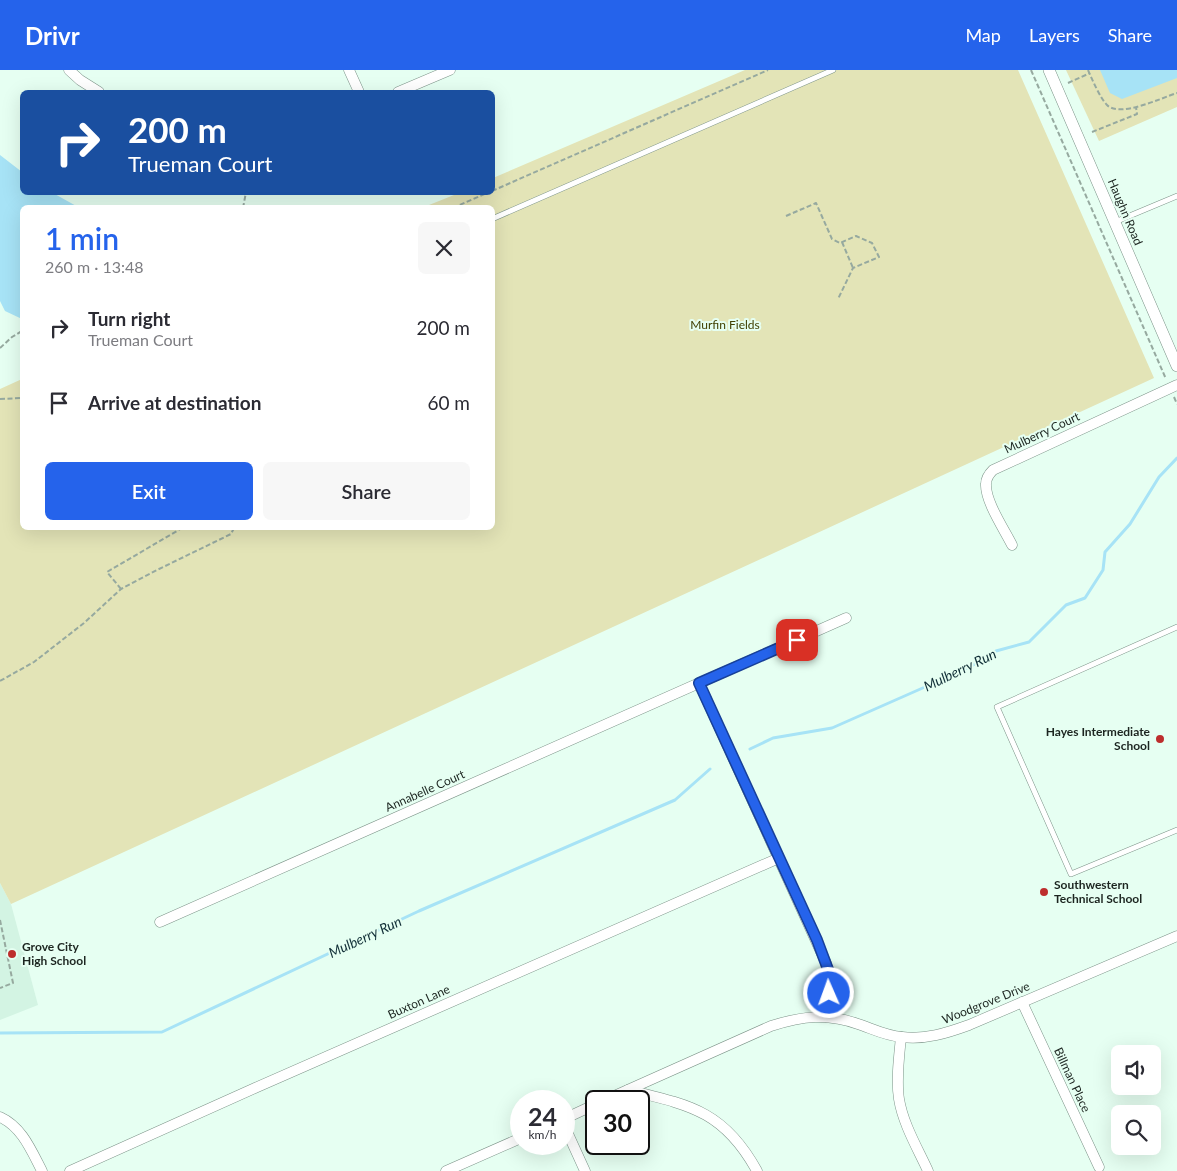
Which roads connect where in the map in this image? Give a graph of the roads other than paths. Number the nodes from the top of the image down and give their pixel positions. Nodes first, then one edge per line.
1 (69, 70) edge
2 (350, 70) edge
3 (450, 70) edge
4 (833, 70) edge
5 (1049, 70) edge
6 (96, 90) edge
7 (358, 90) edge
8 (403, 90) edge
9 (1177, 196) edge
10 (495, 217) edge
11 (1115, 222) junction
12 (1177, 366) edge
13 (1174, 387) edge
14 (1012, 545) dead end
15 (846, 618) dead end
16 (1177, 627) edge
17 (699, 683) junction
18 (1177, 830) edge
19 (778, 858) junction
20 (160, 922) dead end
21 (1177, 936) edge
22 (1022, 1002) junction
23 (826, 1017) junction
24 (901, 1038) junction
25 (628, 1090) edge
26 (650, 1095) edge
27 (0, 1116) edge
28 (510, 1143) edge
29 (575, 1149) edge
30 (1099, 1168) dead end
31 (42, 1171) edge
32 (70, 1171) edge
33 (446, 1171) edge
34 (585, 1171) edge
35 (757, 1171) edge
36 (928, 1171) edge

1 - 6 street
2 - 7 street
3 - 8 street
4 - 10 lane
5 - 11 street, Haughn Road
9 - 11 lane
11 - 12 street, Haughn Road
13 - 14 street, Mulberry Court
15 - 17 street, Annabelle Court
16 - 18 lane
17 - 19 street
17 - 20 street, Annabelle Court
19 - 23 street
19 - 32 street, Buxton Lane
21 - 22 street, Woodgrove Drive
22 - 24 street, Woodgrove Drive
22 - 30 street, Billman Place
23 - 24 street, Woodgrove Drive
23 - 25 street, Woodgrove Drive
24 - 36 street
26 - 35 street
27 - 31 street
28 - 33 street
29 - 34 street

